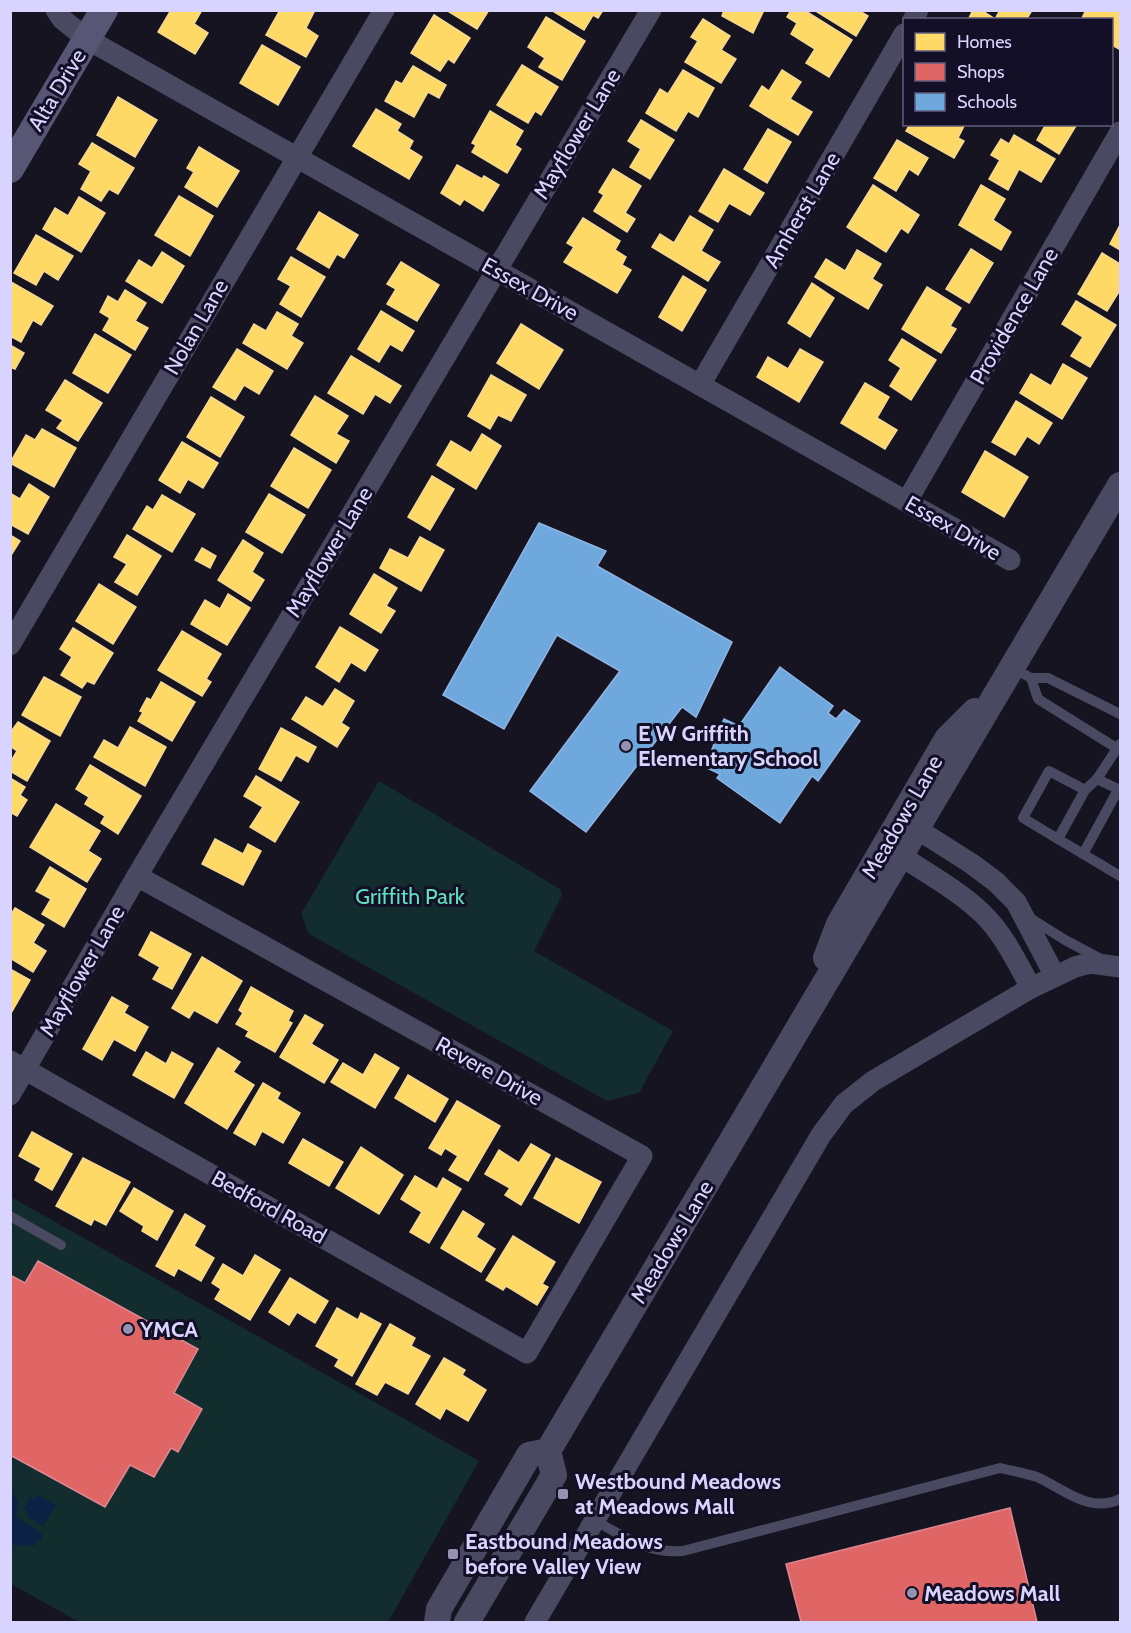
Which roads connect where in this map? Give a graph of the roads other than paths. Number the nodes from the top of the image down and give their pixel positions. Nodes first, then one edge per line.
1 (56, 10) edge
2 (104, 10) edge
3 (384, 10) edge
4 (651, 10) edge
5 (903, 36) edge
6 (87, 39) junction
7 (1120, 132) edge
8 (296, 158) junction
9 (10, 169) edge
10 (496, 270) junction
11 (700, 385) junction
12 (1120, 485) edge
13 (907, 501) junction
14 (1010, 560) dead end
15 (10, 645) edge
16 (1015, 676) junction
17 (1120, 714) edge
18 (1119, 746) edge
19 (1097, 778) junction
20 (1085, 790) junction
21 (1119, 790) edge
22 (917, 829) junction
23 (1058, 839) junction
24 (1083, 854) junction
25 (901, 856) junction
26 (136, 876) junction
27 (1120, 876) edge
28 (1024, 914) junction
29 (1117, 966) edge
30 (1055, 976) junction
31 (1031, 988) junction
32 (796, 1033) junction
33 (18, 1065) edge
34 (10, 1095) edge
35 (10, 1216) edge
36 (61, 1245) dead end
37 (527, 1353) joint
38 (548, 1451) junction
39 (1120, 1499) edge
40 (596, 1521) junction
41 (437, 1623) edge
42 (467, 1623) edge
43 (535, 1623) edge

1 - 6 street, Essex Drive
2 - 6 main road, Alta Drive
3 - 8 street, Nolan Lane
4 - 10 street, Mayflower Lane
5 - 11 street, Amherst Lane
6 - 8 street, Essex Drive
6 - 9 main road, Alta Drive
7 - 13 street, Providence Lane
8 - 10 street, Essex Drive
8 - 15 street, Nolan Lane
10 - 11 street, Essex Drive
10 - 26 street, Mayflower Lane
11 - 13 street, Essex Drive
12 - 16 street, Meadows Lane
13 - 14 street, Essex Drive
16 - 17 lane
16 - 18 lane
16 - 22 street, Meadows Lane
16 - 32 street, Meadows Lane
18 - 19 lane
19 - 20 lane
19 - 21 lane
20 - 23 lane
20 - 23 lane
21 - 24 lane
22 - 25 street, Meadows Lane
22 - 28 street
23 - 24 lane
24 - 27 lane
25 - 31 street
25 - 32 street, Meadows Lane
26 - 33 street, Mayflower Lane
26 - 37 street, Revere Drive
28 - 29 lane
28 - 30 street
29 - 30 street
30 - 31 street
31 - 40 street
32 - 38 street, Meadows Lane
33 - 34 street, Mayflower Lane
33 - 37 street, Bedford Road
35 - 36 lane
38 - 41 street
38 - 42 street
39 - 40 lane
40 - 43 street

